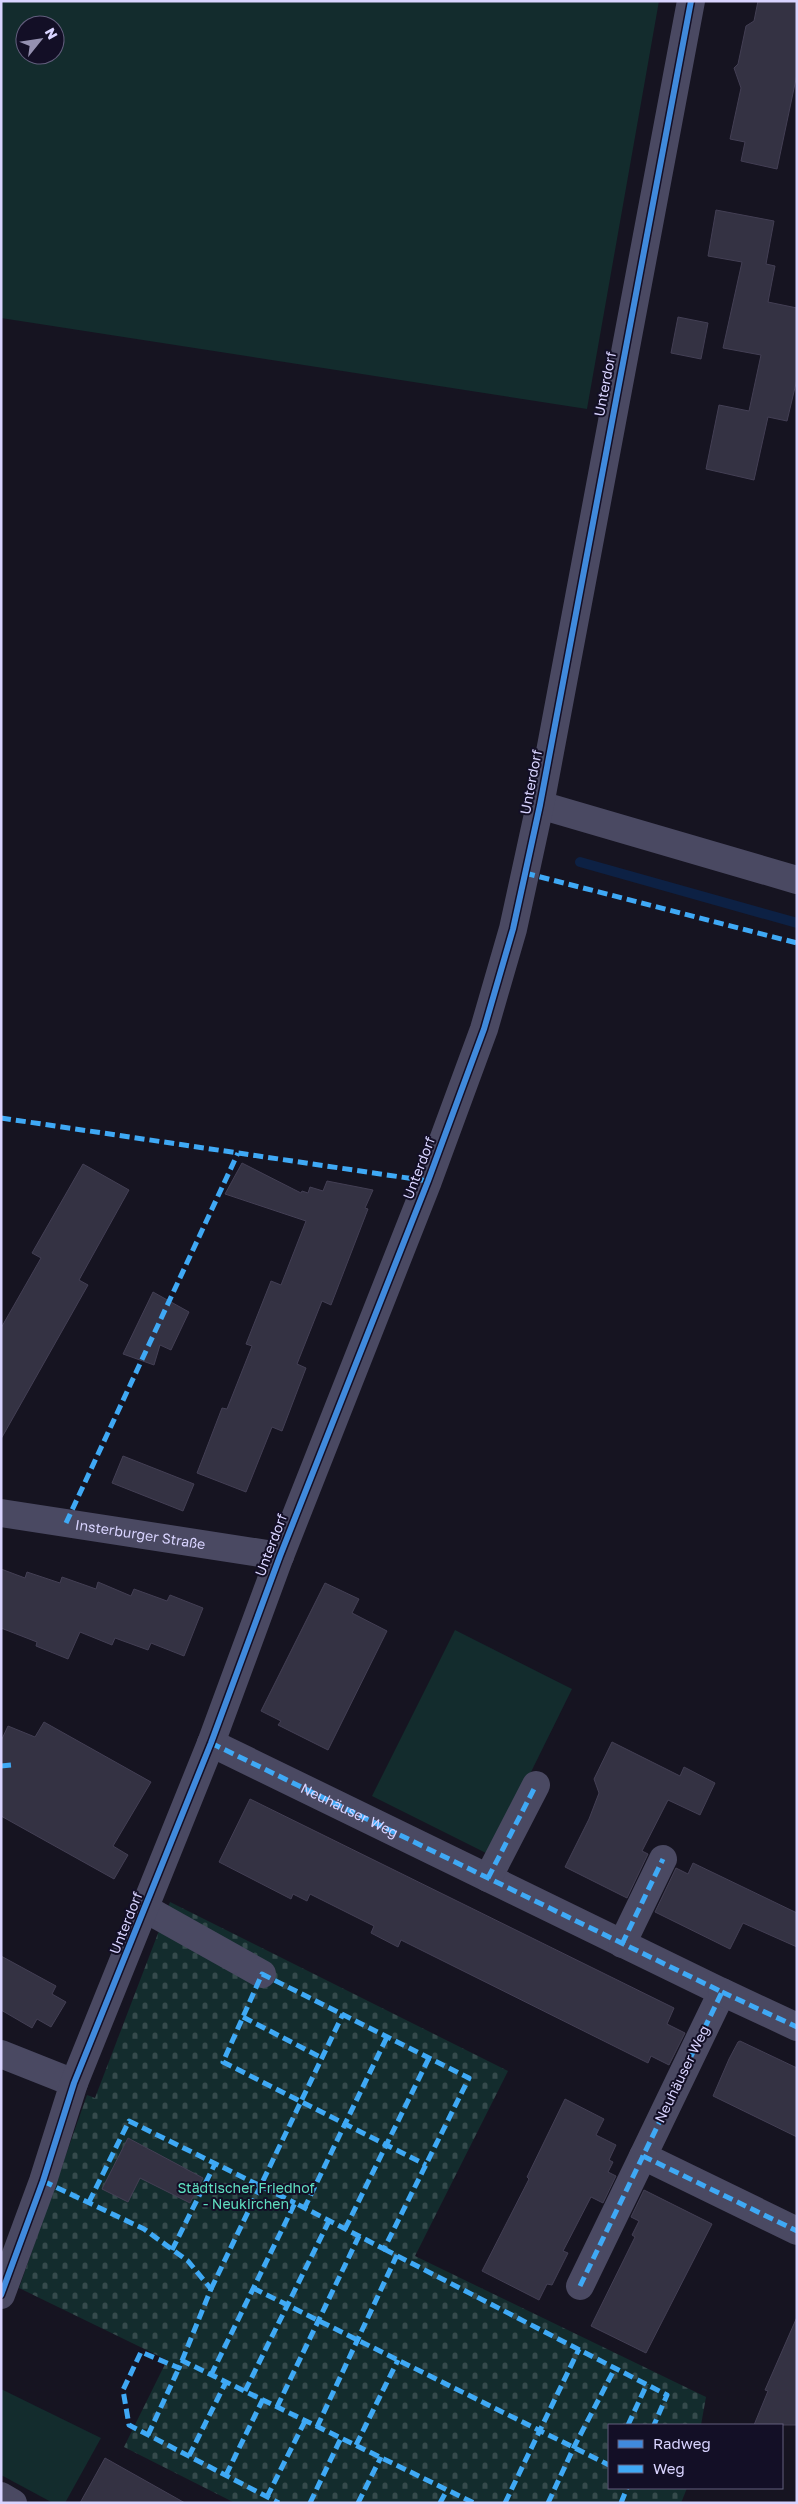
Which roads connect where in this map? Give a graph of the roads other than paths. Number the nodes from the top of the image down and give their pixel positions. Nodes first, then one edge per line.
1 (691, 1) edge
2 (540, 805) junction
3 (797, 880) edge
4 (1, 1513) edge
5 (280, 1556) junction
6 (211, 1743) junction
7 (536, 1785) dead end
8 (663, 1859) dead end
9 (488, 1878) junction
10 (146, 1909) junction
11 (622, 1944) junction
12 (262, 1974) dead end
13 (722, 1992) junction
14 (797, 2028) edge
15 (1, 2054) edge
16 (74, 2083) junction
17 (643, 2156) junction
18 (797, 2231) edge
19 (580, 2286) dead end
20 (1, 2295) edge
21 (1, 2496) edge
22 (13, 2503) edge

1 - 2 street, Unterdorf
2 - 3 street
2 - 5 street, Unterdorf
4 - 5 street, Insterburger Straße
5 - 6 street, Unterdorf
6 - 9 street, Neuhäuser Weg
6 - 10 street, Unterdorf
7 - 9 street
8 - 11 street
9 - 11 street, Neuhäuser Weg
10 - 12 street
10 - 16 street, Unterdorf
11 - 13 street, Neuhäuser Weg
13 - 14 street, Neuhäuser Weg
13 - 17 street, Neuhäuser Weg
15 - 16 street
16 - 20 street, Unterdorf
17 - 18 street
17 - 19 street, Neuhäuser Weg
21 - 22 street

